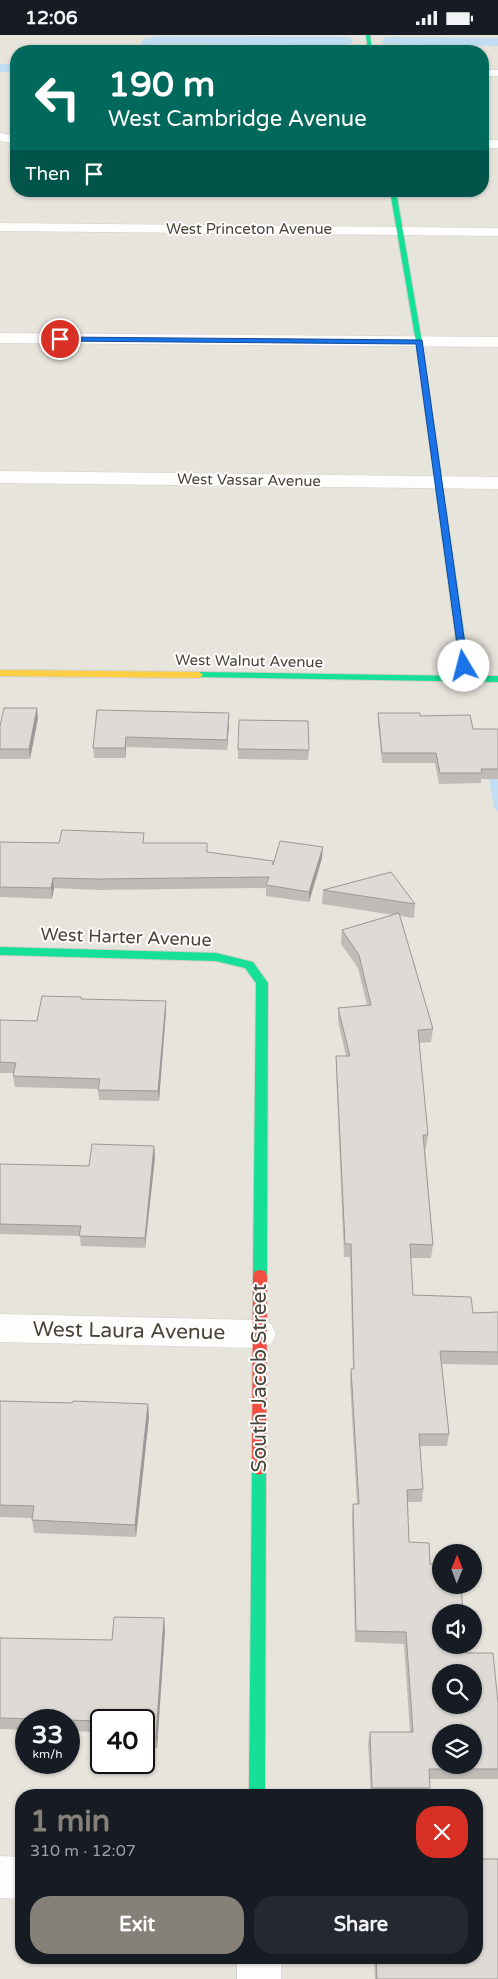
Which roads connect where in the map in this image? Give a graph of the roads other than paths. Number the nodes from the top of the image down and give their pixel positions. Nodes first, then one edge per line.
1 (394, 197) edge
2 (0, 227) edge
3 (399, 230) junction
4 (498, 231) edge
5 (0, 338) edge
6 (419, 342) junction
7 (498, 342) edge
8 (0, 477) edge
9 (438, 483) junction
10 (498, 483) edge
11 (0, 673) edge
12 (466, 679) junction
13 (498, 679) edge
14 (0, 951) edge
15 (249, 965) joint
16 (0, 1329) edge
17 (259, 1334) junction
18 (258, 1789) edge
19 (0, 1877) edge
20 (15, 1878) edge
21 (258, 1964) edge
22 (259, 1979) edge

1 - 3 street
2 - 3 street, West Princeton Avenue
3 - 4 street, West Princeton Avenue
3 - 6 street
5 - 6 street
6 - 7 street
6 - 9 street
8 - 9 street, West Vassar Avenue
9 - 10 street, West Vassar Avenue
9 - 12 street
11 - 12 street, West Walnut Avenue
12 - 13 street, West Walnut Avenue
14 - 15 street, West Harter Avenue
15 - 17 street, South Jacob Street
16 - 17 street, West Laura Avenue
17 - 18 street, South Jacob Street
19 - 20 street
21 - 22 street

